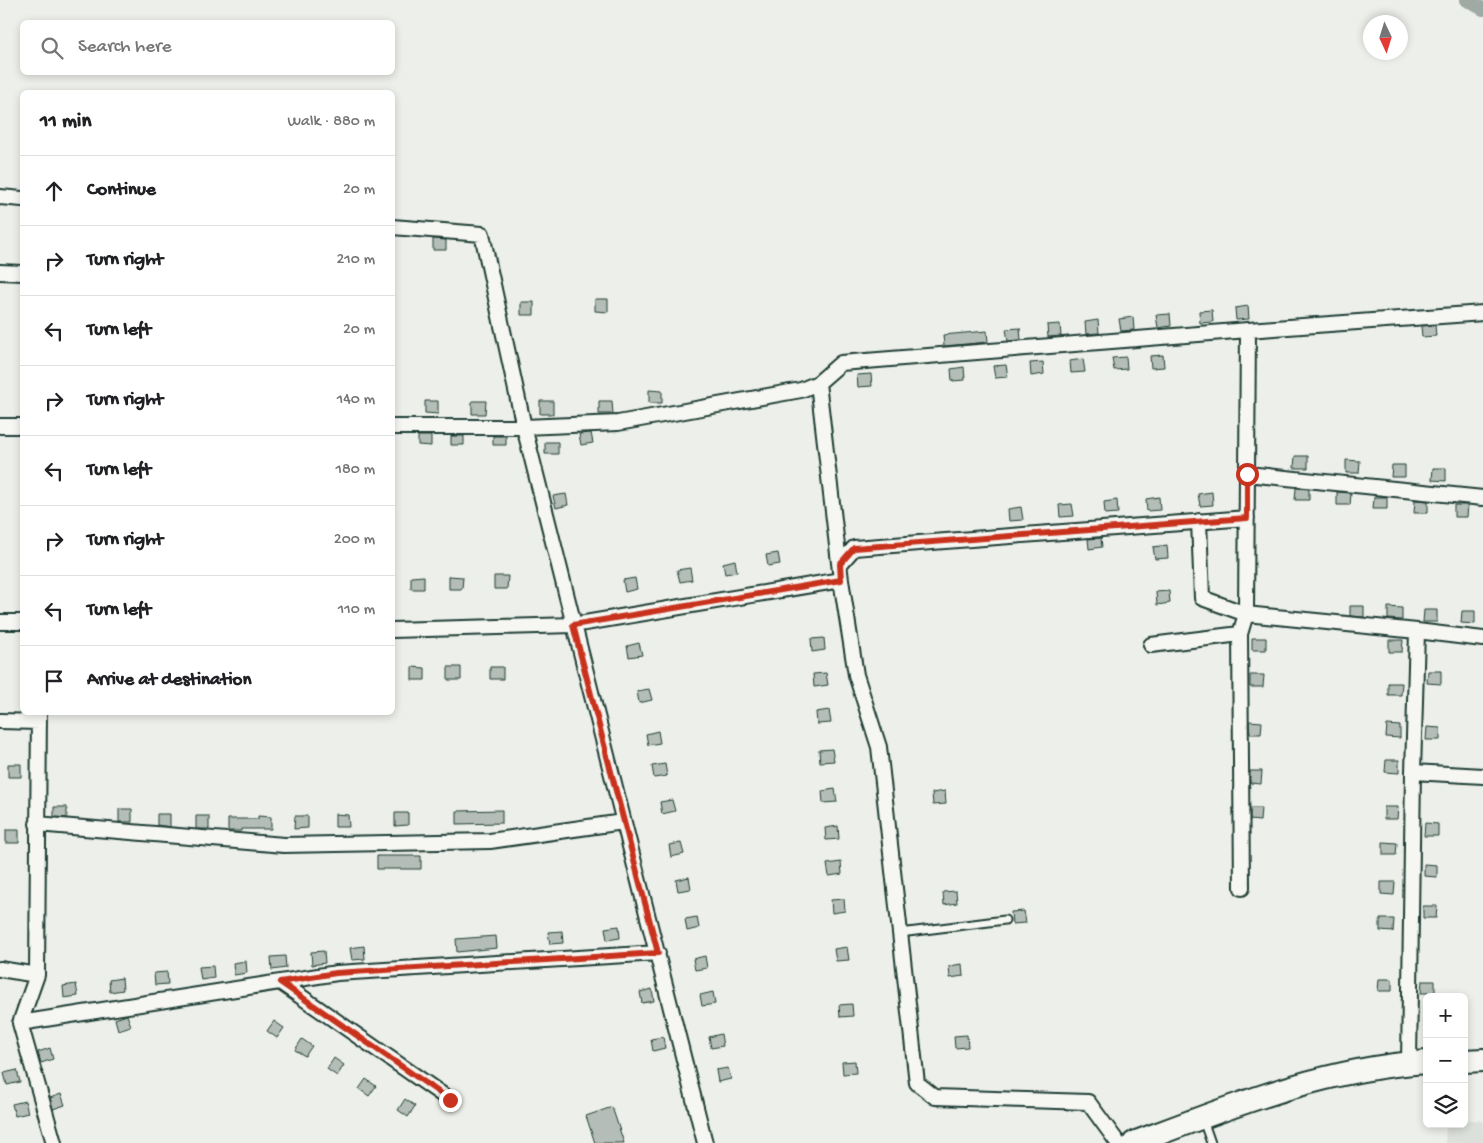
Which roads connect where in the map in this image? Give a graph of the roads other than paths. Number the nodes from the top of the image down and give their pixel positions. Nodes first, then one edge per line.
1 (0, 197) edge
2 (20, 200) edge
3 (395, 227) edge
4 (0, 272) edge
5 (20, 273) edge
6 (1483, 313) edge
7 (1248, 330) junction
8 (818, 383) junction
9 (0, 426) edge
10 (20, 426) edge
11 (395, 427) edge
12 (524, 427) junction
13 (1247, 474) junction
14 (1483, 498) edge
15 (1247, 518) junction
16 (1199, 521) junction
17 (840, 564) junction
18 (841, 580) junction
19 (1246, 614) junction
20 (0, 622) edge
21 (20, 622) edge
22 (573, 625) junction
23 (395, 630) edge
24 (1417, 631) junction
25 (1240, 634) junction
26 (1483, 639) edge
27 (1151, 645) dead end
28 (39, 717) edge
29 (0, 721) edge
30 (1413, 772) junction
31 (1483, 776) edge
32 (623, 822) junction
33 (37, 824) junction
34 (1242, 888) dead end
35 (1006, 920) dead end
36 (900, 933) junction
37 (658, 953) junction
38 (0, 969) edge
39 (37, 976) junction
40 (280, 982) junction
41 (20, 1023) junction
42 (1483, 1060) edge
43 (1468, 1061) edge
44 (1418, 1062) edge
45 (450, 1100) dead end
46 (1202, 1117) junction
47 (54, 1143) edge
48 (706, 1143) edge
49 (1118, 1143) edge
50 (1134, 1143) edge
51 (1211, 1143) edge

1 - 2 street
3 - 12 street
4 - 5 street
6 - 7 street
7 - 8 street
7 - 13 street
8 - 12 street
8 - 17 street
9 - 10 street
11 - 12 street
12 - 22 street
13 - 14 street
13 - 15 street
15 - 16 street
15 - 19 street
16 - 17 street
16 - 19 street
17 - 18 street
18 - 22 street
18 - 36 street
19 - 24 street
19 - 25 street
20 - 21 street
22 - 23 street
22 - 32 street
24 - 26 street
24 - 30 street
25 - 27 street
25 - 34 street
28 - 29 street
28 - 33 street
30 - 31 street
30 - 44 street
32 - 33 street
32 - 37 street
33 - 39 street
35 - 36 lane
36 - 49 street
37 - 40 street
37 - 48 street
38 - 39 street
39 - 41 street
40 - 41 street
40 - 45 street
41 - 47 street
42 - 43 main road
44 - 46 main road
46 - 50 main road
46 - 51 lane

